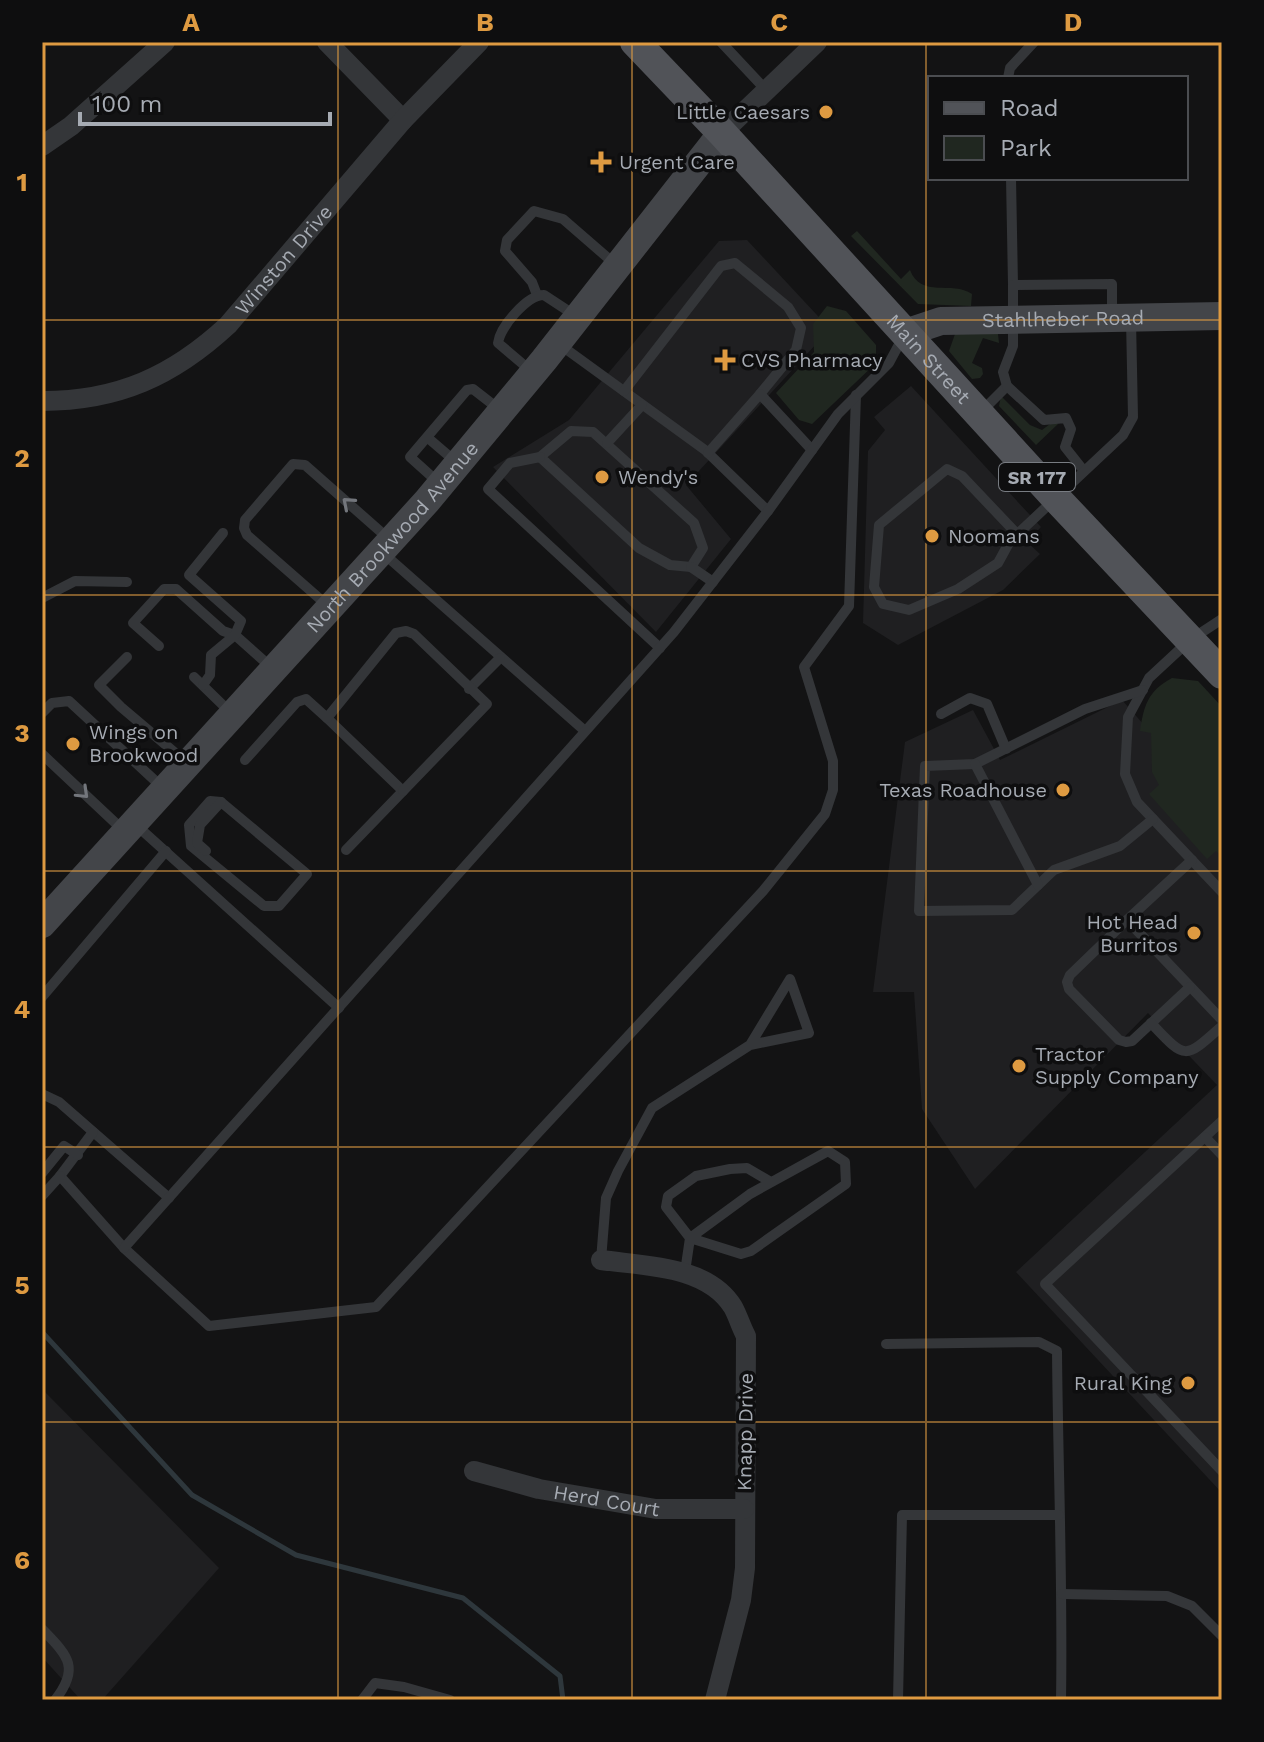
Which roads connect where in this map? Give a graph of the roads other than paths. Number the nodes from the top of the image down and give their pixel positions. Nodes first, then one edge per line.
1 (165, 42) edge
2 (327, 42) edge
3 (479, 42) edge
4 (721, 42) edge
5 (817, 42) edge
6 (1034, 42) edge
7 (644, 48) edge
8 (1008, 76) edge
9 (766, 90) junction
10 (403, 120) junction
11 (722, 133) junction
12 (42, 146) edge
13 (1011, 180) edge
14 (617, 267) junction
15 (1013, 285) junction
16 (537, 295) junction
17 (1222, 316) edge
18 (578, 317) junction
19 (1122, 318) junction
20 (1014, 319) junction
21 (905, 333) junction
22 (558, 343) junction
23 (534, 373) junction
24 (1007, 386) junction
25 (624, 391) junction
26 (760, 394) junction
27 (856, 395) junction
28 (42, 401) edge
29 (642, 405) junction
30 (502, 411) junction
31 (980, 413) junction
32 (428, 438) junction
33 (607, 443) junction
34 (812, 450) junction
35 (708, 453) junction
36 (540, 457) junction
37 (1084, 471) junction
38 (449, 474) junction
39 (1055, 497) junction
40 (768, 511) junction
41 (223, 533) dead end
42 (1017, 534) junction
43 (386, 546) junction
44 (691, 567) junction
45 (127, 582) dead end
46 (713, 582) junction
47 (42, 598) edge
48 (329, 608) junction
49 (1222, 619) edge
50 (235, 635) junction
51 (1190, 640) junction
52 (159, 646) dead end
53 (660, 648) junction
54 (127, 657) dead end
55 (500, 658) junction
56 (274, 669) junction
57 (1222, 674) edge
58 (469, 689) junction
59 (1143, 690) junction
60 (42, 713) edge
61 (941, 714) dead end
62 (232, 715) junction
63 (327, 718) junction
64 (585, 731) junction
65 (1006, 749) junction
66 (42, 754) edge
67 (245, 760) dead end
68 (187, 763) junction
69 (975, 764) junction
70 (164, 790) junction
71 (403, 791) junction
72 (1153, 819) junction
73 (130, 828) junction
74 (346, 850) dead end
75 (166, 851) junction
76 (1192, 860) junction
77 (224, 876) joint
78 (1038, 885) junction
79 (1222, 892) edge
80 (1127, 920) junction
81 (42, 924) edge
82 (1190, 987) junction
83 (42, 997) edge
84 (339, 1008) junction
85 (1222, 1020) edge
86 (1151, 1023) junction
87 (1222, 1026) edge
88 (750, 1045) junction
89 (42, 1094) edge
90 (1222, 1121) edge
91 (93, 1132) junction
92 (1205, 1137) junction
93 (78, 1155) junction
94 (1222, 1155) edge
95 (42, 1173) edge
96 (60, 1176) junction
97 (771, 1182) junction
98 (42, 1196) edge
99 (169, 1198) junction
100 (690, 1238) junction
101 (124, 1248) junction
102 (601, 1260) joint
103 (685, 1272) junction
104 (886, 1344) dead end
105 (474, 1471) dead end
106 (1222, 1471) edge
107 (744, 1509) junction
108 (1059, 1515) junction
109 (1062, 1594) junction
110 (42, 1629) edge
111 (1222, 1636) edge
112 (55, 1700) edge
113 (362, 1700) edge
114 (450, 1700) edge
115 (715, 1700) edge
116 (898, 1700) edge
117 (1061, 1700) edge

1 - 12 street
2 - 10 street
3 - 10 street, Winston Drive
4 - 9 lane
5 - 9 street
6 - 8 lane
7 - 11 main road, Main Street / SR 177
9 - 11 street
10 - 28 street, Winston Drive
11 - 14 street, North Brookwood Avenue
11 - 21 main road, Main Street / SR 177
13 - 15 lane
14 - 16 lane
14 - 18 street, North Brookwood Avenue
15 - 19 lane
15 - 20 lane
16 - 18 lane
16 - 23 lane
17 - 19 street, Stahlheber Road
18 - 22 street, North Brookwood Avenue
19 - 20 street, Stahlheber Road
19 - 37 lane
20 - 21 street, Stahlheber Road
20 - 24 lane
21 - 27 lane
21 - 31 main road, Main Street / SR 177
22 - 23 street, North Brookwood Avenue
22 - 25 lane
23 - 30 street, North Brookwood Avenue
24 - 31 lane
24 - 37 lane
25 - 26 lane
25 - 29 lane
26 - 34 lane
26 - 35 lane
27 - 34 lane
27 - 101 lane
29 - 33 lane
29 - 35 lane
30 - 32 lane
30 - 38 street, North Brookwood Avenue
31 - 39 main road, Main Street / SR 177
32 - 38 lane
32 - 38 lane
33 - 36 lane
33 - 44 lane
34 - 40 lane
35 - 40 lane
36 - 44 lane
36 - 53 lane
37 - 39 lane
38 - 43 street, North Brookwood Avenue
39 - 42 lane
39 - 51 main road, Main Street / SR 177
40 - 46 lane
41 - 50 lane
42 - 42 lane
43 - 48 street, North Brookwood Avenue
43 -> 48 lane
43 - 55 lane
44 - 46 lane
45 - 47 lane
46 - 53 lane
48 - 56 street, North Brookwood Avenue
49 - 51 lane
50 - 52 lane
50 - 56 lane
50 - 62 lane
51 - 57 main road, Main Street / SR 177
51 - 59 lane
53 - 64 lane
54 - 68 lane
55 - 58 lane
55 - 64 lane
56 - 62 street, North Brookwood Avenue
58 - 63 lane
58 - 71 lane
59 - 65 lane
59 - 72 lane
60 - 70 lane
61 - 65 lane
62 - 68 street, North Brookwood Avenue
63 - 67 lane
63 - 71 lane
64 - 84 lane
65 - 69 lane
66 -> 73 lane
68 - 70 street, North Brookwood Avenue
69 - 78 lane
69 - 78 lane
70 - 73 street, North Brookwood Avenue
71 - 74 lane
72 - 76 lane
72 - 78 lane
73 - 75 lane
73 - 81 street, North Brookwood Avenue
75 - 83 lane
75 - 84 lane
76 - 79 lane
76 - 80 lane
77 - 77 lane
80 - 82 lane
80 - 86 lane
82 - 85 lane
82 - 86 lane
84 - 99 lane
86 - 87 lane
88 - 88 lane
88 - 102 lane
89 - 91 lane
90 - 92 lane
91 - 93 lane
91 - 99 lane
92 - 94 lane
92 - 106 lane
93 - 95 lane
93 - 96 lane
96 - 98 lane
96 - 101 lane
97 - 100 lane
97 - 100 lane
97 - 100 lane
99 - 101 lane
100 - 103 lane
102 - 103 street, Knapp Drive
103 - 107 street, Knapp Drive
104 - 108 lane
105 - 107 street, Herd Court
107 - 115 street, Knapp Drive
108 - 109 lane
108 - 116 lane
109 - 111 lane
109 - 117 lane
110 - 112 lane
113 - 114 lane

